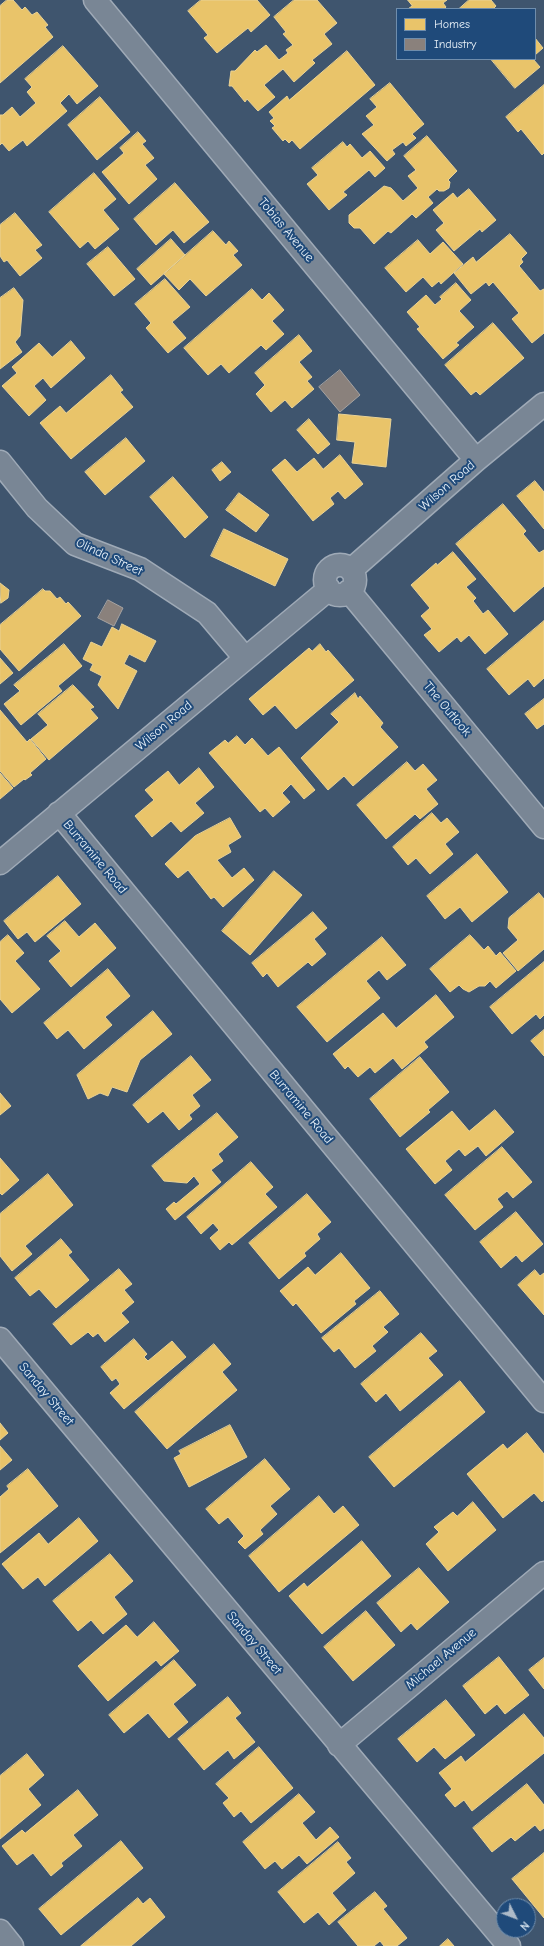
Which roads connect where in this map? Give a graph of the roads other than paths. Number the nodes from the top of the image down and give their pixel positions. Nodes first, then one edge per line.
1 (96, 0) edge
2 (544, 404) edge
3 (476, 460) junction
4 (0, 462) edge
5 (343, 584) junction
6 (245, 658) junction
7 (58, 814) junction
8 (544, 827) edge
9 (0, 862) edge
10 (0, 1339) edge
11 (544, 1401) edge
12 (544, 1574) edge
13 (339, 1745) junction
14 (0, 1931) edge
15 (12, 1946) edge
16 (509, 1946) edge

1 - 3 street, Tobias Avenue
2 - 3 street, Wilson Road
3 - 5 street, Wilson Road
4 - 6 street, Olinda Street
5 - 6 street, Wilson Road
5 - 8 street, The Outlook
6 - 7 street, Wilson Road
7 - 9 street, Wilson Road
7 - 11 street, Burramine Road
10 - 13 street, Sanday Street
12 - 13 street, Michael Avenue
13 - 16 street, Sanday Street
14 - 15 street

